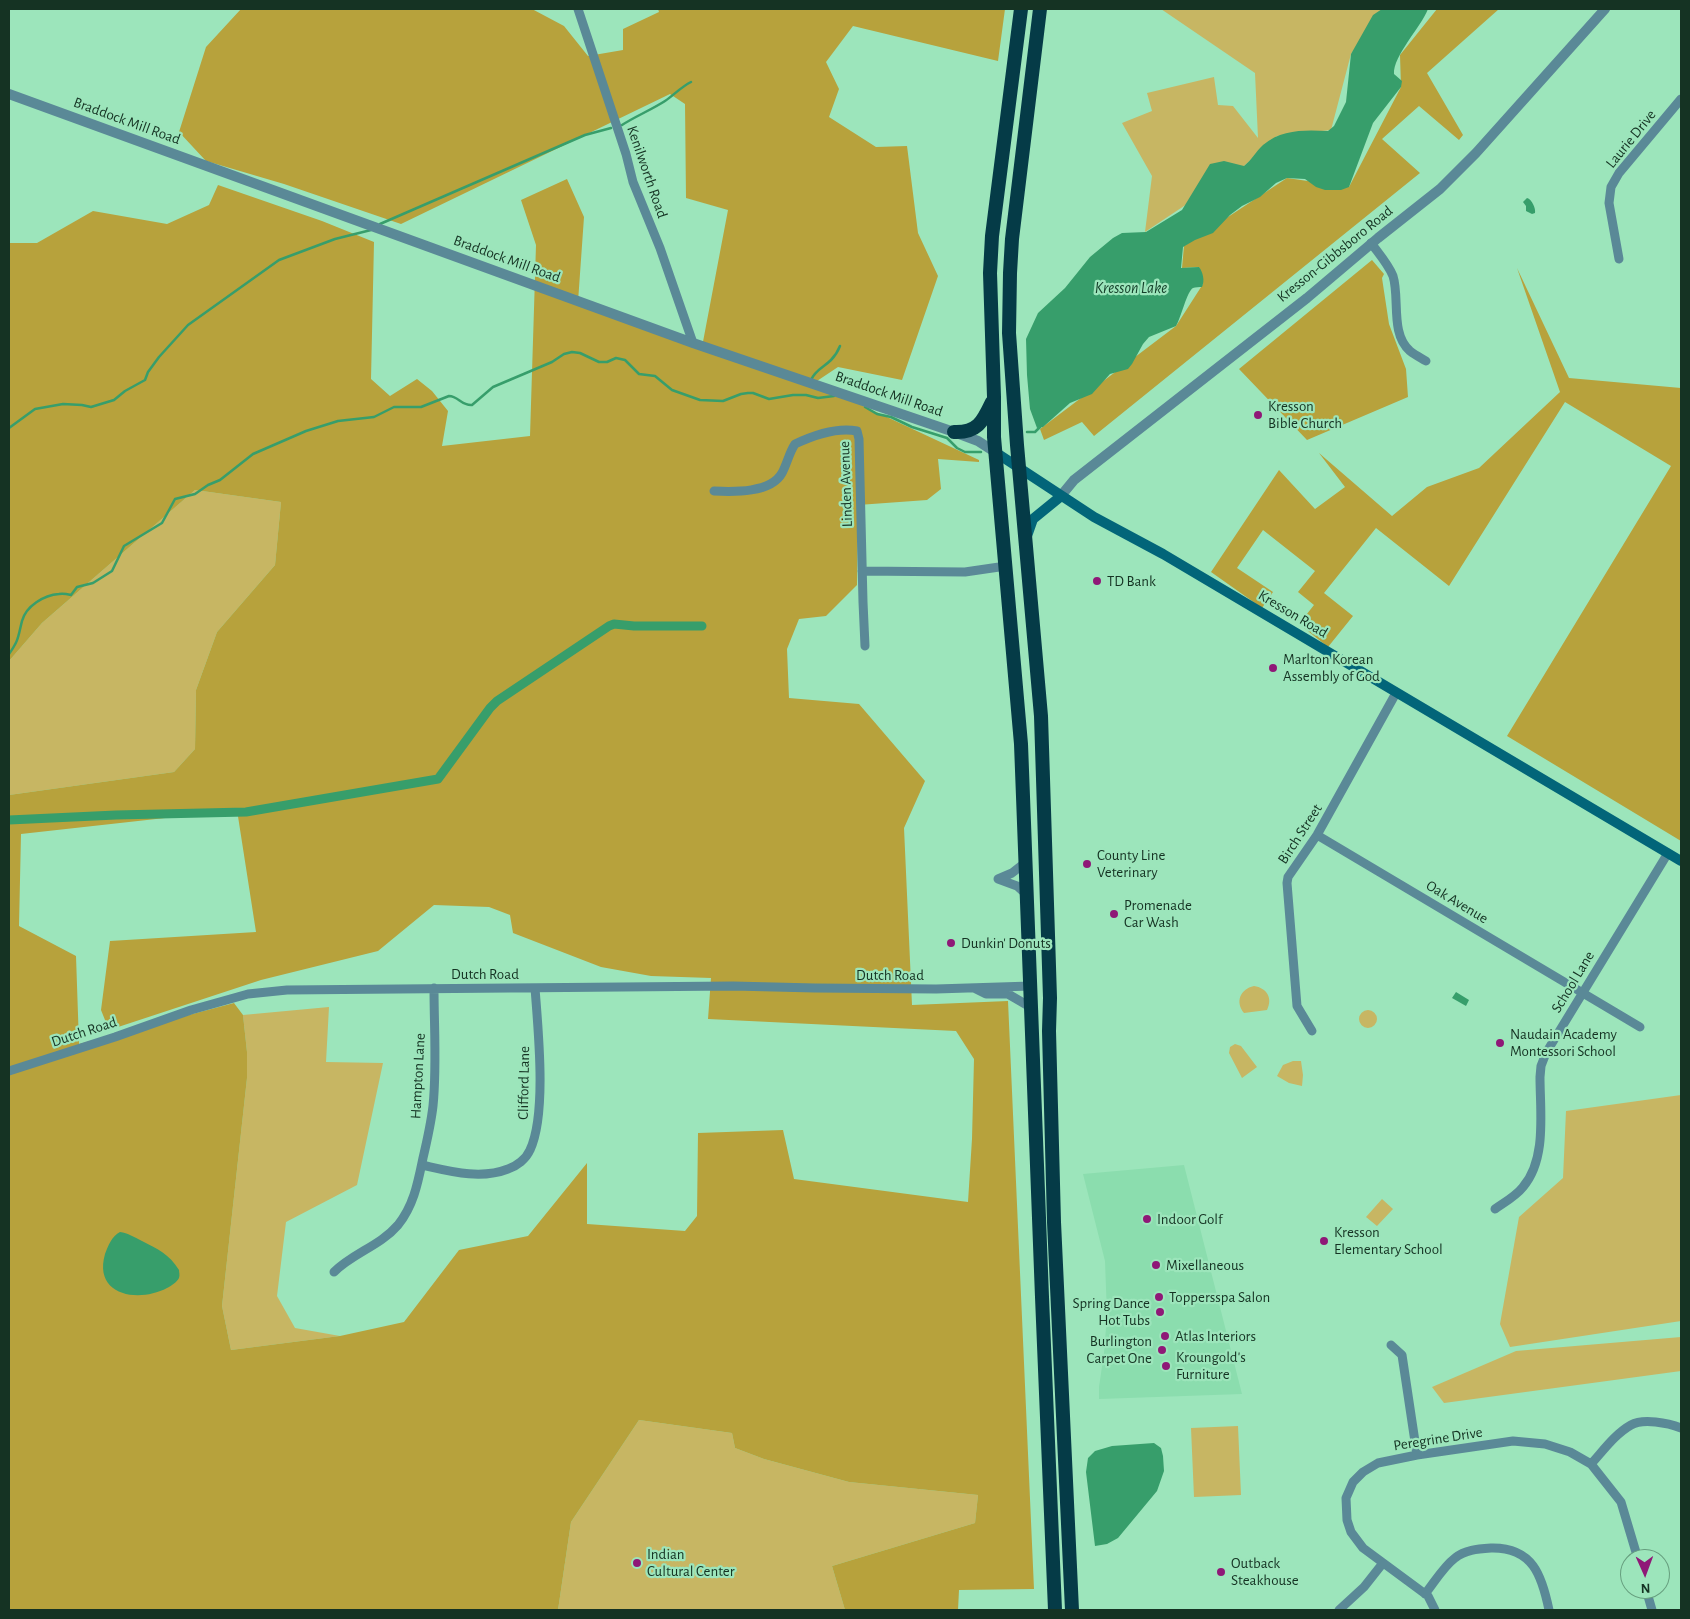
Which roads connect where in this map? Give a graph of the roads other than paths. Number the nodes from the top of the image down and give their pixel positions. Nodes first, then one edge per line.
1 (578, 9) edge
2 (1021, 9) edge
3 (1040, 9) edge
4 (1605, 9) edge
5 (9, 94) edge
6 (1681, 99) edge
7 (1371, 244) junction
8 (1619, 259) dead end
9 (693, 343) junction
10 (1426, 361) dead end
11 (994, 397) junction
12 (954, 432) junction
13 (995, 452) junction
14 (1020, 469) junction
15 (714, 491) dead end
16 (1060, 497) junction
17 (1026, 542) junction
18 (1006, 566) junction
19 (862, 571) junction
20 (865, 646) dead end
21 (1396, 693) junction
22 (1317, 836) junction
23 (1668, 853) junction
24 (1681, 861) edge
25 (1026, 862) junction
26 (1028, 895) junction
27 (1031, 986) junction
28 (434, 988) junction
29 (535, 988) junction
30 (974, 988) junction
31 (1582, 992) junction
32 (1032, 1008) junction
33 (1640, 1026) dead end
34 (1049, 1031) junction
35 (1312, 1031) dead end
36 (9, 1071) edge
37 (422, 1165) junction
38 (1496, 1209) dead end
39 (334, 1272) dead end
40 (1391, 1345) dead end
41 (1681, 1428) edge
42 (1417, 1455) junction
43 (1591, 1464) junction
44 (1635, 1549) edge
45 (1382, 1563) junction
46 (1425, 1594) junction
47 (1055, 1610) edge
48 (1073, 1610) edge
49 (1339, 1610) edge
50 (1435, 1610) edge
51 (1548, 1610) edge

1 - 9 street, Kenilworth Road
2 - 11 highway
3 - 14 highway
4 - 7 street, Kresson-Gibbsboro Road
5 - 9 street, Braddock Mill Road
6 - 8 street, Laurie Drive
7 - 10 street
7 - 16 street, Kresson-Gibbsboro Road
9 - 12 street, Braddock Mill Road
11 - 12 highway
11 - 13 highway
12 - 13 street, Braddock Mill Road
13 - 14 main road, Kresson Road
13 - 18 highway
14 - 16 main road, Kresson Road
14 - 17 highway
15 - 19 street, Linden Avenue
16 - 17 main road
16 - 21 main road, Kresson Road
17 - 34 highway
18 - 19 street
18 - 25 highway
19 - 20 street, Linden Avenue
21 - 22 street, Birch Street
21 - 23 main road, Kresson Road
22 - 31 street, Oak Avenue
22 - 35 street, Birch Street
23 - 24 main road, Kresson Road
23 - 31 street, School Lane
25 - 26 highway
25 - 26 street
26 - 27 highway
27 - 30 street, Dutch Road
27 - 32 highway
27 - 34 highway
28 - 29 street, Dutch Road
28 - 36 street, Dutch Road
28 - 37 street, Hampton Lane
29 - 30 street, Dutch Road
29 - 37 street, Clifford Lane
30 - 32 street, Dutch Road
31 - 33 street, Oak Avenue
31 - 38 street, School Lane
32 - 47 highway
34 - 48 highway
37 - 39 street, Hampton Lane
40 - 42 street
41 - 43 street
42 - 43 street, Peregrine Drive
42 - 45 street, Peregrine Drive
43 - 44 street, Peregrine Drive
45 - 46 street, Peregrine Drive
45 - 49 street
46 - 50 street, Peregrine Drive
46 - 51 street

